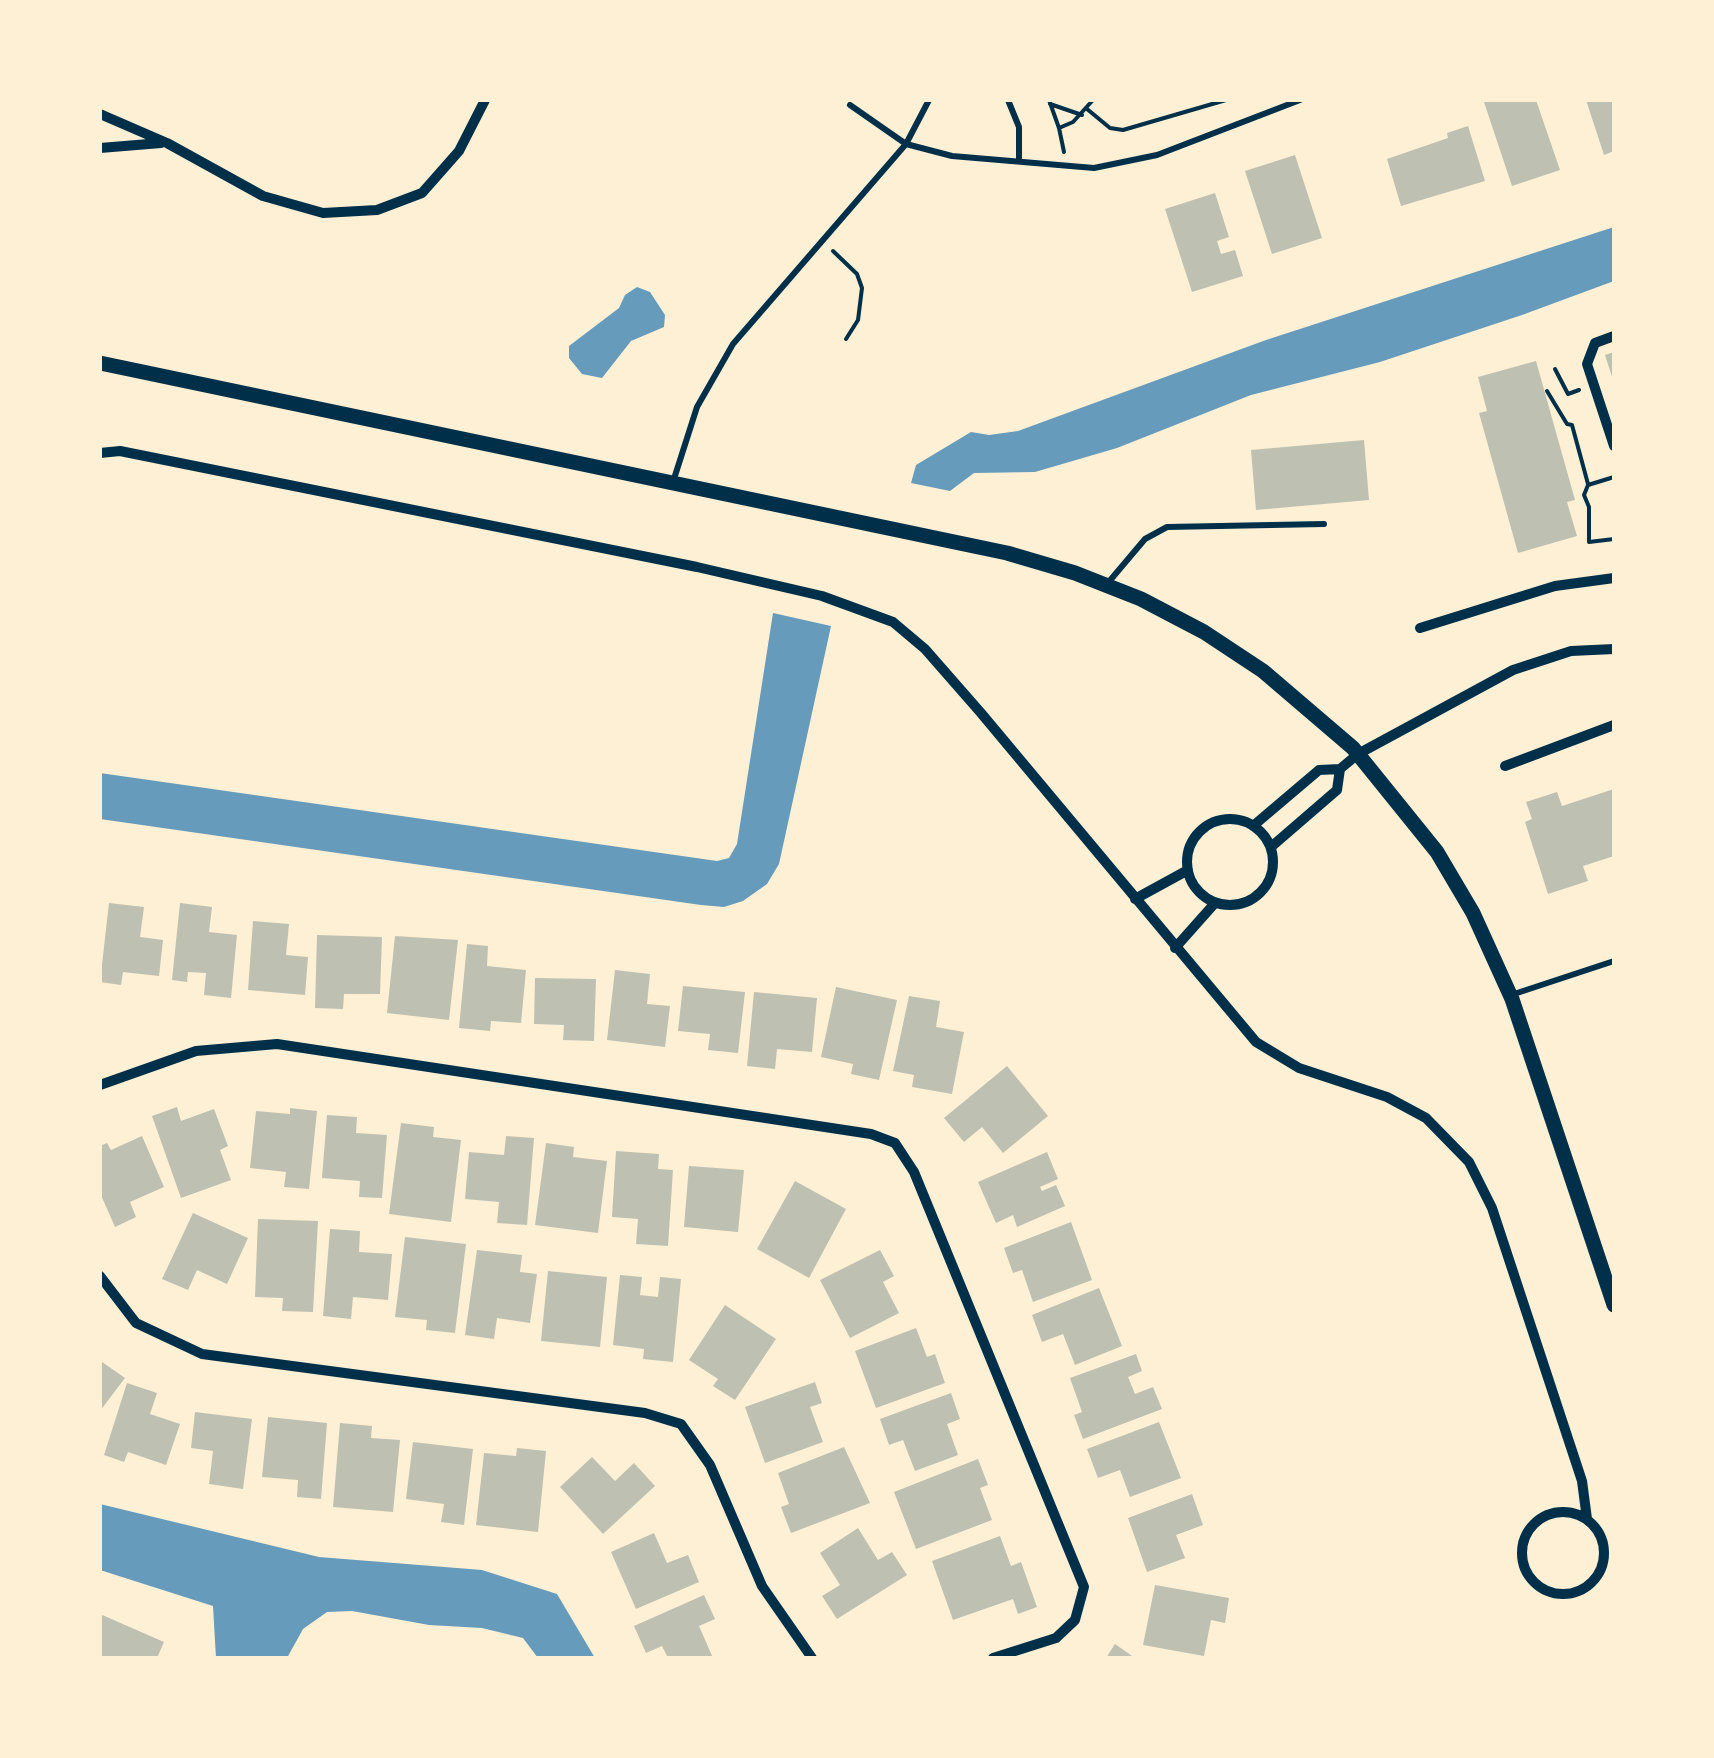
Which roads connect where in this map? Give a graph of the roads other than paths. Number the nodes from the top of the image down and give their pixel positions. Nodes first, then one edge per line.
1 (485, 100) edge
2 (929, 100) edge
3 (1008, 100) edge
4 (1300, 100) edge
5 (850, 105) dead end
6 (100, 114) edge
7 (167, 143) junction
8 (906, 144) junction
9 (100, 148) edge
10 (1019, 161) junction
11 (1614, 336) edge
12 (100, 362) edge
13 (1614, 446) edge
14 (100, 453) edge
15 (672, 483) junction
16 (1324, 524) dead end
17 (1614, 578) edge
18 (1106, 586) junction
19 (1420, 628) dead end
20 (1614, 650) edge
21 (1614, 724) edge
22 (1358, 754) junction
23 (1505, 766) dead end
24 (1340, 770) junction
25 (1253, 826) junction
26 (1271, 847) junction
27 (1188, 870) junction
28 (1134, 899) junction
29 (1215, 903) junction
30 (1175, 948) junction
31 (1614, 961) edge
32 (1510, 995) junction
33 (100, 1085) edge
34 (100, 1276) edge
35 (1614, 1305) edge
36 (1587, 1519) junction
37 (812, 1658) edge
38 (993, 1658) edge

1 - 7 street
2 - 8 lane
3 - 10 lane
4 - 10 lane
5 - 8 lane
6 - 7 street
7 - 9 street
8 - 10 lane
8 - 15 lane
11 - 13 street
12 - 15 street
14 - 28 street
15 - 18 street
16 - 18 lane
17 - 19 street
18 - 22 street
20 - 22 street
21 - 23 street
22 - 24 street
22 - 32 street
24 - 25 street
24 - 26 street
25 - 26 street
25 - 27 street
26 - 29 street
27 - 28 street
27 - 29 street
28 - 30 street
29 - 30 street
30 - 36 street
31 - 32 lane
32 - 35 street
33 - 38 street
34 - 37 street
36 - 36 street

